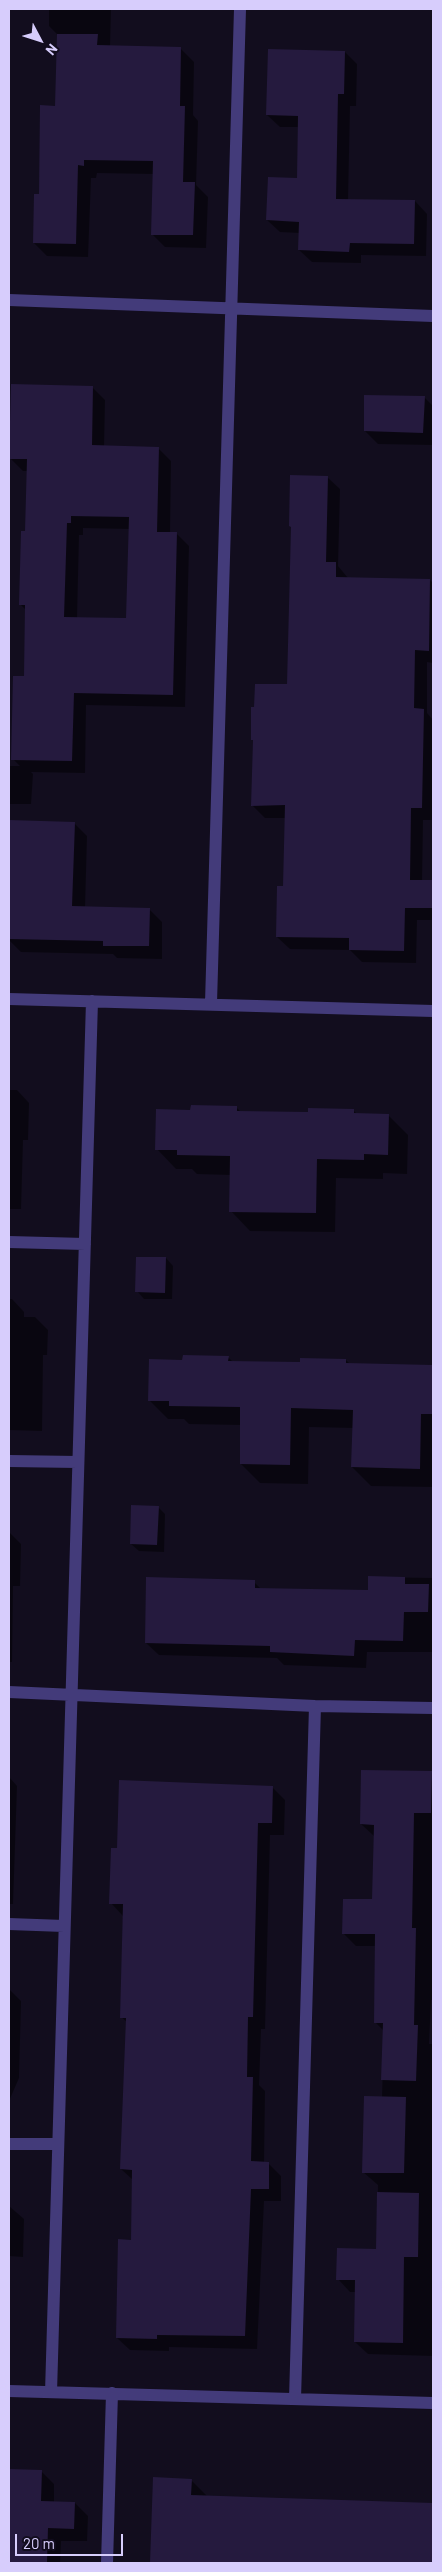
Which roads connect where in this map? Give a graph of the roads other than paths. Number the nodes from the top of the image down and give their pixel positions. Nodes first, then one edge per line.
1 (240, 9) edge
2 (9, 300) edge
3 (231, 307) junction
4 (433, 316) edge
5 (9, 999) edge
6 (92, 1001) junction
7 (211, 1003) junction
8 (433, 1011) edge
9 (9, 1242) edge
10 (85, 1244) junction
11 (9, 1461) edge
12 (78, 1462) junction
13 (9, 1692) edge
14 (71, 1694) junction
15 (315, 1706) junction
16 (433, 1708) edge
17 (9, 1924) edge
18 (64, 1926) junction
19 (9, 2144) edge
20 (58, 2144) junction
21 (9, 2391) edge
22 (51, 2392) junction
23 (112, 2393) junction
24 (295, 2399) junction
25 (433, 2403) edge
26 (107, 2563) edge

1 - 3 street
2 - 3 street
3 - 4 street
3 - 7 street
5 - 6 street
6 - 7 street
6 - 10 street
7 - 8 street
9 - 10 street
10 - 12 street
11 - 12 street
12 - 14 street
13 - 14 street
14 - 15 street
14 - 18 street
15 - 16 street
15 - 24 street
17 - 18 street
18 - 20 street
19 - 20 street
20 - 22 street
21 - 22 street
22 - 23 street
23 - 24 street
23 - 26 street
24 - 25 street

